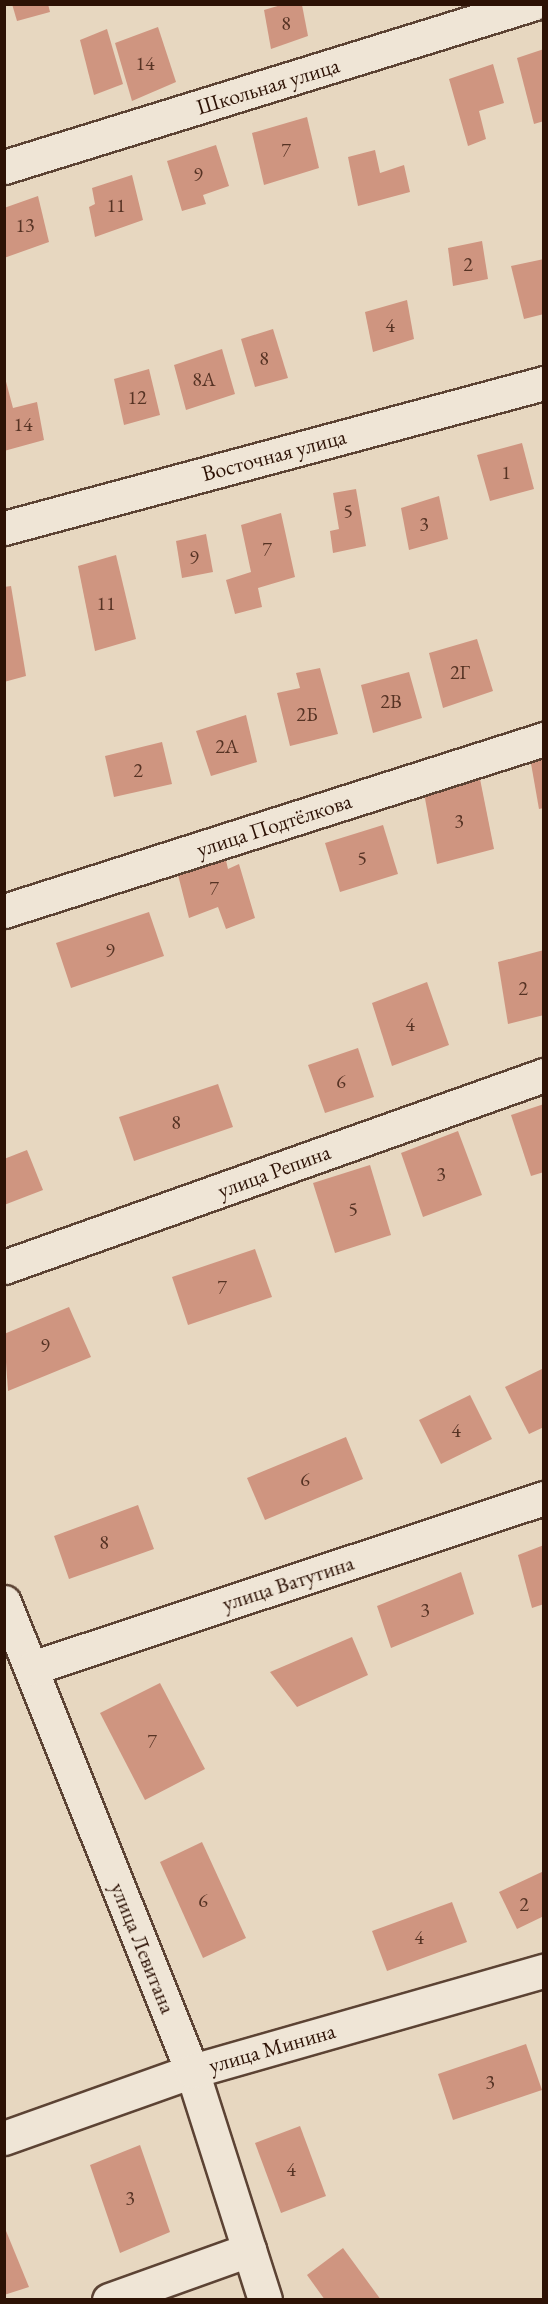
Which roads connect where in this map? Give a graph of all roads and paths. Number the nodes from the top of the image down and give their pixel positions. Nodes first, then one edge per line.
1 (532, 4) edge
2 (4, 167) edge
3 (543, 383) edge
4 (4, 528) edge
5 (543, 739) edge
6 (4, 911) edge
7 (543, 1075) edge
8 (4, 1267) edge
9 (543, 1498) edge
10 (4, 1602) edge
11 (32, 1668) junction
12 (543, 1971) edge
13 (192, 2071) junction
14 (4, 2138) edge
15 (249, 2250) junction
16 (109, 2300) edge
17 (265, 2300) edge

1 - 2 street, Школьная улица
3 - 4 street, Восточная улица
5 - 6 street, улица Подтёлкова
7 - 8 street, улица Репина
9 - 11 street, улица Ватутина
10 - 11 street, улица Левитана
11 - 13 street, улица Левитана
12 - 13 street, улица Минина
13 - 14 street, улица Минина
13 - 15 street, улица Левитана
15 - 16 street
15 - 17 street, улица Левитана

